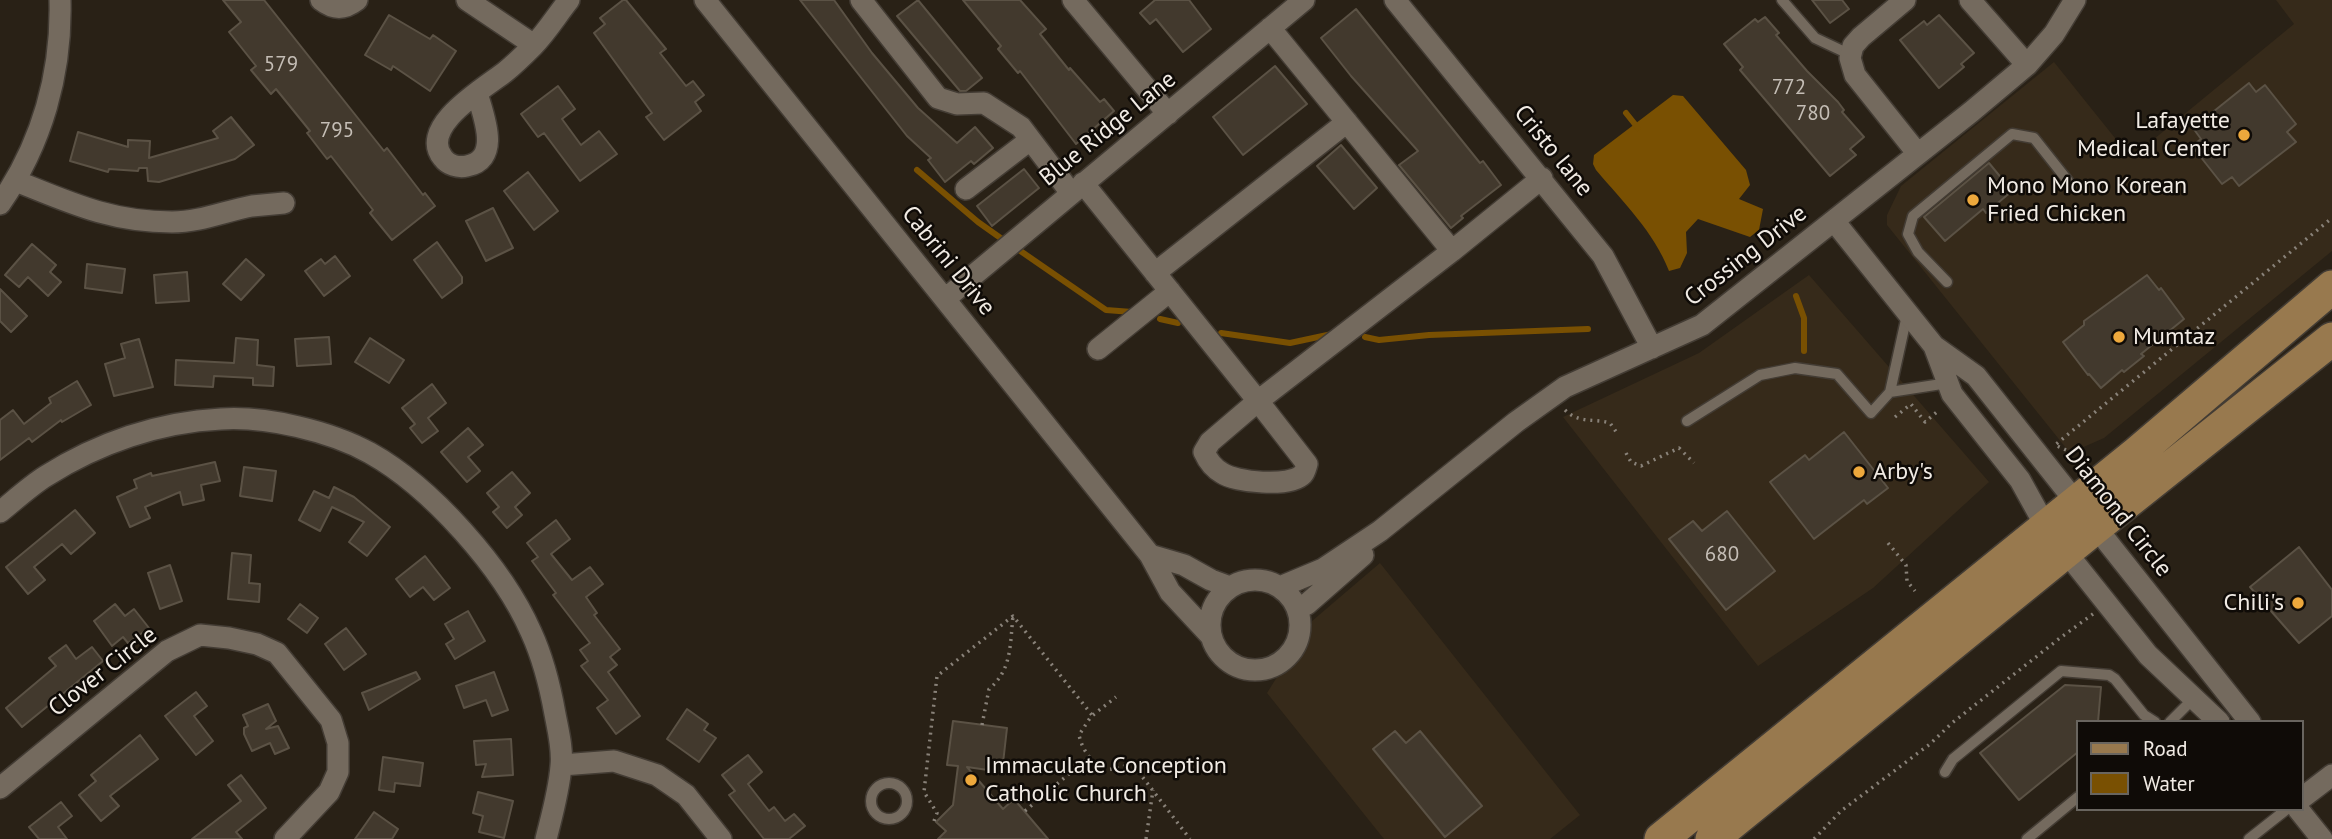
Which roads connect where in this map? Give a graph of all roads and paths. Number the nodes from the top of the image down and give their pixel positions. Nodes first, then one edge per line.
1 (60, 0) edge
2 (320, 0) edge
3 (357, 0) edge
4 (467, 0) edge
5 (569, 0) edge
6 (705, 0) edge
7 (861, 0) edge
8 (1073, 0) edge
9 (1304, 0) edge
10 (1395, 0) edge
11 (1782, 0) edge
12 (1905, 0) edge
13 (1970, 0) edge
14 (2075, 0) edge
15 (1270, 28) junction
16 (534, 45) junction
17 (1851, 55) junction
18 (2027, 65) junction
19 (477, 93) dead end
20 (1168, 114) junction
21 (1347, 122) junction
22 (1030, 140) junction
23 (1918, 154) junction
24 (1542, 178) junction
25 (16, 181) junction
26 (2068, 181) dead end
27 (1077, 188) junction
28 (966, 189) dead end
29 (284, 203) dead end
30 (0, 204) edge
31 (2332, 218) edge
32 (1834, 221) junction
33 (1452, 251) junction
34 (1155, 273) junction
35 (1947, 282) dead end
36 (2332, 288) edge
37 (1170, 291) junction
38 (945, 299) junction
39 (1907, 313) junction
40 (2332, 339) edge
41 (1934, 346) junction
42 (1651, 348) junction
43 (1098, 349) dead end
44 (1948, 383) junction
45 (1890, 391) junction
46 (1258, 401) junction
47 (1566, 410) dead end
48 (1938, 411) dead end
49 (1895, 417) dead end
50 (1687, 422) dead end
51 (1616, 433) dead end
52 (2066, 450) dead end
53 (1626, 453) dead end
54 (1694, 463) dead end
55 (0, 512) edge
56 (2087, 514) junction
57 (1380, 531) junction
58 (2055, 539) junction
59 (1888, 543) dead end
60 (1150, 555) junction
61 (1230, 587) junction
62 (1280, 587) junction
63 (1915, 592) dead end
64 (1297, 609) junction
65 (2095, 613) dead end
66 (1013, 617) junction
67 (1211, 636) junction
68 (1116, 697) dead end
69 (2194, 698) junction
70 (1092, 715) junction
71 (2152, 720) edge
72 (2172, 720) edge
73 (2217, 720) edge
74 (2248, 720) edge
75 (982, 724) dead end
76 (1088, 758) junction
77 (562, 765) junction
78 (1945, 772) dead end
79 (2332, 775) edge
80 (0, 788) edge
81 (1153, 790) junction
82 (2304, 796) edge
83 (2076, 799) edge
84 (1024, 811) dead end
85 (2284, 811) edge
86 (2300, 811) edge
87 (934, 821) dead end
88 (285, 839) edge
89 (546, 839) edge
90 (721, 839) edge
91 (1146, 839) edge
92 (1191, 839) edge
93 (1661, 839) edge
94 (1712, 839) edge
95 (1814, 839) edge
96 (2027, 839) edge
97 (2249, 839) edge
98 (2322, 839) edge

1 - 25 street
2 - 3 street
4 - 16 street
5 - 16 street
6 - 38 street, Cabrini Drive
7 - 22 street
8 - 20 street
9 - 15 street, Blue Ridge Lane
10 - 24 street, Cristo lane
11 - 17 lane
12 - 17 street
13 - 18 street
14 - 18 street, Crossing Drive
15 - 20 street, Blue Ridge Lane
15 - 21 street
16 - 19 street
17 - 23 street
18 - 23 street, Crossing Drive
20 - 27 street, Blue Ridge Lane
21 - 33 street
21 - 34 street
22 - 27 street
22 - 28 street
23 - 32 street, Crossing Drive
24 - 33 street
24 - 42 street, Cristo lane
25 - 29 street
25 - 30 street
26 - 35 lane
27 - 34 street
27 - 38 street, Blue Ridge Lane
31 - 52 path
32 - 39 street, Diamond Circle
32 - 42 street, Crossing Drive
33 - 46 street
34 - 37 street
36 - 56 main road
37 - 43 street
37 - 46 street
38 - 60 street, Cabrini Drive
39 - 41 street, Diamond Circle
39 - 45 lane
40 - 56 main road
41 - 44 street, Diamond Circle
41 - 56 street, Diamond Circle
42 - 57 street, Crossing Drive
44 - 45 lane
44 - 58 street, Diamond Circle
45 - 50 lane
46 - 46 street
47 - 51 path
48 - 49 path
53 - 54 path
55 - 77 street
56 - 58 main road
56 - 74 street, Diamond Circle
57 - 62 street, Crossing Drive
57 - 64 street, Crossing Drive
58 - 69 street, Diamond Circle
58 - 93 main road
58 - 94 main road
59 - 63 path
60 - 61 street
60 - 67 street, Cabrini Drive
61 - 62 street
61 - 67 street
62 - 64 street
64 - 67 street
65 - 95 path
66 - 70 path
66 - 75 path
66 - 87 path
68 - 70 path
69 - 72 lane
69 - 73 street, Diamond Circle
70 - 76 path
71 - 78 lane
76 - 81 path
76 - 84 path
77 - 89 street
77 - 90 street
79 - 82 street
80 - 88 street, Clover Circle
81 - 91 path
81 - 92 path
83 - 96 lane
85 - 97 lane
86 - 98 street

